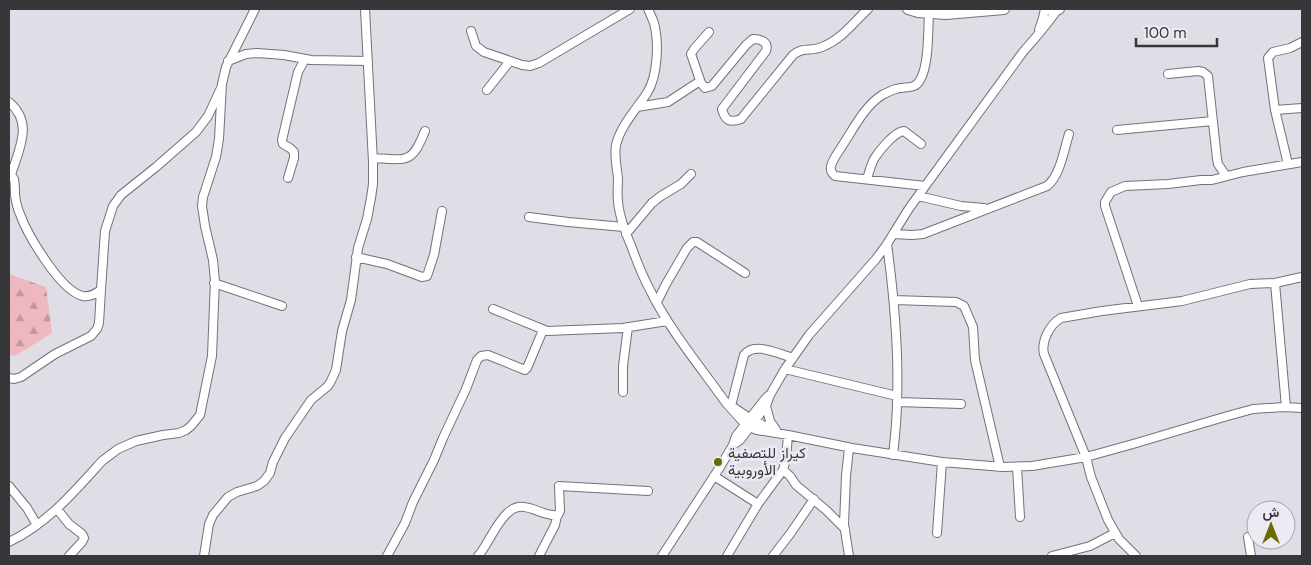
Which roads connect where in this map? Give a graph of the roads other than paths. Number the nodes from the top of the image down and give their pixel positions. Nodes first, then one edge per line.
1 (254, 9) edge
2 (365, 9) edge
3 (630, 9) edge
4 (648, 9) edge
5 (868, 9) edge
6 (908, 9) edge
7 (1004, 9) edge
8 (1052, 9) edge
9 (942, 11) edge
10 (471, 30) dead end
11 (710, 32) dead end
12 (1038, 34) junction
13 (1302, 42) edge
14 (305, 59) junction
15 (228, 61) junction
16 (368, 61) junction
17 (510, 62) junction
18 (1168, 74) dead end
19 (701, 83) junction
20 (222, 84) junction
21 (487, 90) dead end
22 (9, 102) edge
23 (637, 107) junction
24 (1302, 108) edge
25 (1275, 110) junction
26 (1213, 121) junction
27 (1117, 130) dead end
28 (425, 131) dead end
29 (1070, 134) dead end
30 (921, 144) dead end
31 (373, 158) junction
32 (1302, 162) edge
33 (1288, 164) junction
34 (10, 174) edge
35 (691, 174) dead end
36 (1226, 176) junction
37 (288, 178) dead end
38 (867, 179) junction
39 (925, 186) junction
40 (918, 196) junction
41 (988, 209) junction
42 (442, 211) dead end
43 (529, 217) dead end
44 (625, 230) junction
45 (893, 234) junction
46 (887, 244) junction
47 (356, 257) junction
48 (745, 273) dead end
49 (1302, 277) edge
50 (214, 283) junction
51 (1275, 283) junction
52 (101, 290) junction
53 (894, 300) junction
54 (657, 302) junction
55 (282, 306) dead end
56 (1138, 306) junction
57 (493, 309) dead end
58 (668, 321) junction
59 (628, 327) junction
60 (543, 330) junction
61 (792, 358) junction
62 (785, 369) junction
63 (9, 378) edge
64 (623, 392) dead end
65 (770, 395) junction
66 (897, 399) junction
67 (961, 404) dead end
68 (730, 405) junction
69 (766, 406) junction
70 (1286, 407) junction
71 (1302, 408) edge
72 (757, 409) junction
73 (750, 423) junction
74 (778, 432) junction
75 (788, 435) junction
76 (849, 448) junction
77 (893, 454) junction
78 (1086, 456) junction
79 (942, 462) junction
80 (1000, 467) junction
81 (1017, 467) junction
82 (783, 470) junction
83 (714, 476) junction
84 (9, 486) edge
85 (648, 491) dead end
86 (814, 499) junction
87 (758, 504) junction
88 (57, 510) junction
89 (557, 516) junction
90 (1020, 517) dead end
91 (37, 525) junction
92 (845, 529) junction
93 (937, 533) dead end
94 (1115, 533) junction
95 (9, 542) edge
96 (69, 556) edge
97 (204, 556) edge
98 (387, 556) edge
99 (478, 556) edge
100 (539, 556) edge
101 (662, 556) edge
102 (727, 556) edge
103 (773, 556) edge
104 (849, 556) edge
105 (1052, 556) edge
106 (1136, 556) edge

1 - 15 street
2 - 16 street
3 - 17 street
4 - 23 street
5 - 19 street
6 - 9 main road
7 - 9 main road
8 - 12 street
8 - 12 street
9 - 38 street
10 - 17 street
11 - 19 street
12 - 39 street
13 - 25 street
14 - 15 street
14 - 16 street
14 - 37 street
15 - 20 street
16 - 31 street
17 - 21 street
18 - 26 street
19 - 23 street
20 - 50 street
20 - 52 street
22 - 34 street
23 - 44 street
24 - 25 street
25 - 33 street
26 - 27 street
26 - 36 street
28 - 31 street
29 - 41 street
30 - 38 street
31 - 47 street
32 - 33 street
33 - 36 street
34 - 52 street
35 - 44 street
36 - 56 street
38 - 39 street
39 - 40 street
40 - 41 street
40 - 45 street
41 - 45 street
42 - 47 street
43 - 44 street
44 - 54 street
45 - 46 street
46 - 53 street
46 - 61 street
47 - 97 street
48 - 54 street
49 - 51 street
50 - 55 street
50 - 88 street
51 - 56 street
51 - 70 street
52 - 63 street
53 - 66 street
53 - 80 street
54 - 58 street
56 - 78 street
57 - 60 street
58 - 59 street
58 - 68 street
59 - 60 street
59 - 64 street
60 - 98 street
61 - 62 street
61 - 68 street
62 - 65 street
62 - 66 street
65 - 69 street
65 - 72 street
66 - 67 street
66 - 77 street
68 - 72 street
68 - 73 street
69 - 73 street
69 - 74 street
70 - 71 street
70 - 78 street
72 - 73 street
73 - 74 street
73 - 83 street
74 - 75 street
75 - 76 street
75 - 82 street
76 - 77 street
76 - 92 street
77 - 79 street
78 - 81 street
78 - 94 street
79 - 80 street
79 - 93 street
80 - 81 street
81 - 90 street
82 - 86 street
82 - 87 street
83 - 87 street
83 - 101 street
84 - 91 street
85 - 89 street
86 - 92 street
86 - 103 street
87 - 102 street
88 - 91 street
88 - 96 street
89 - 99 street
89 - 100 street
91 - 95 street
92 - 104 street
94 - 105 street
94 - 106 street

